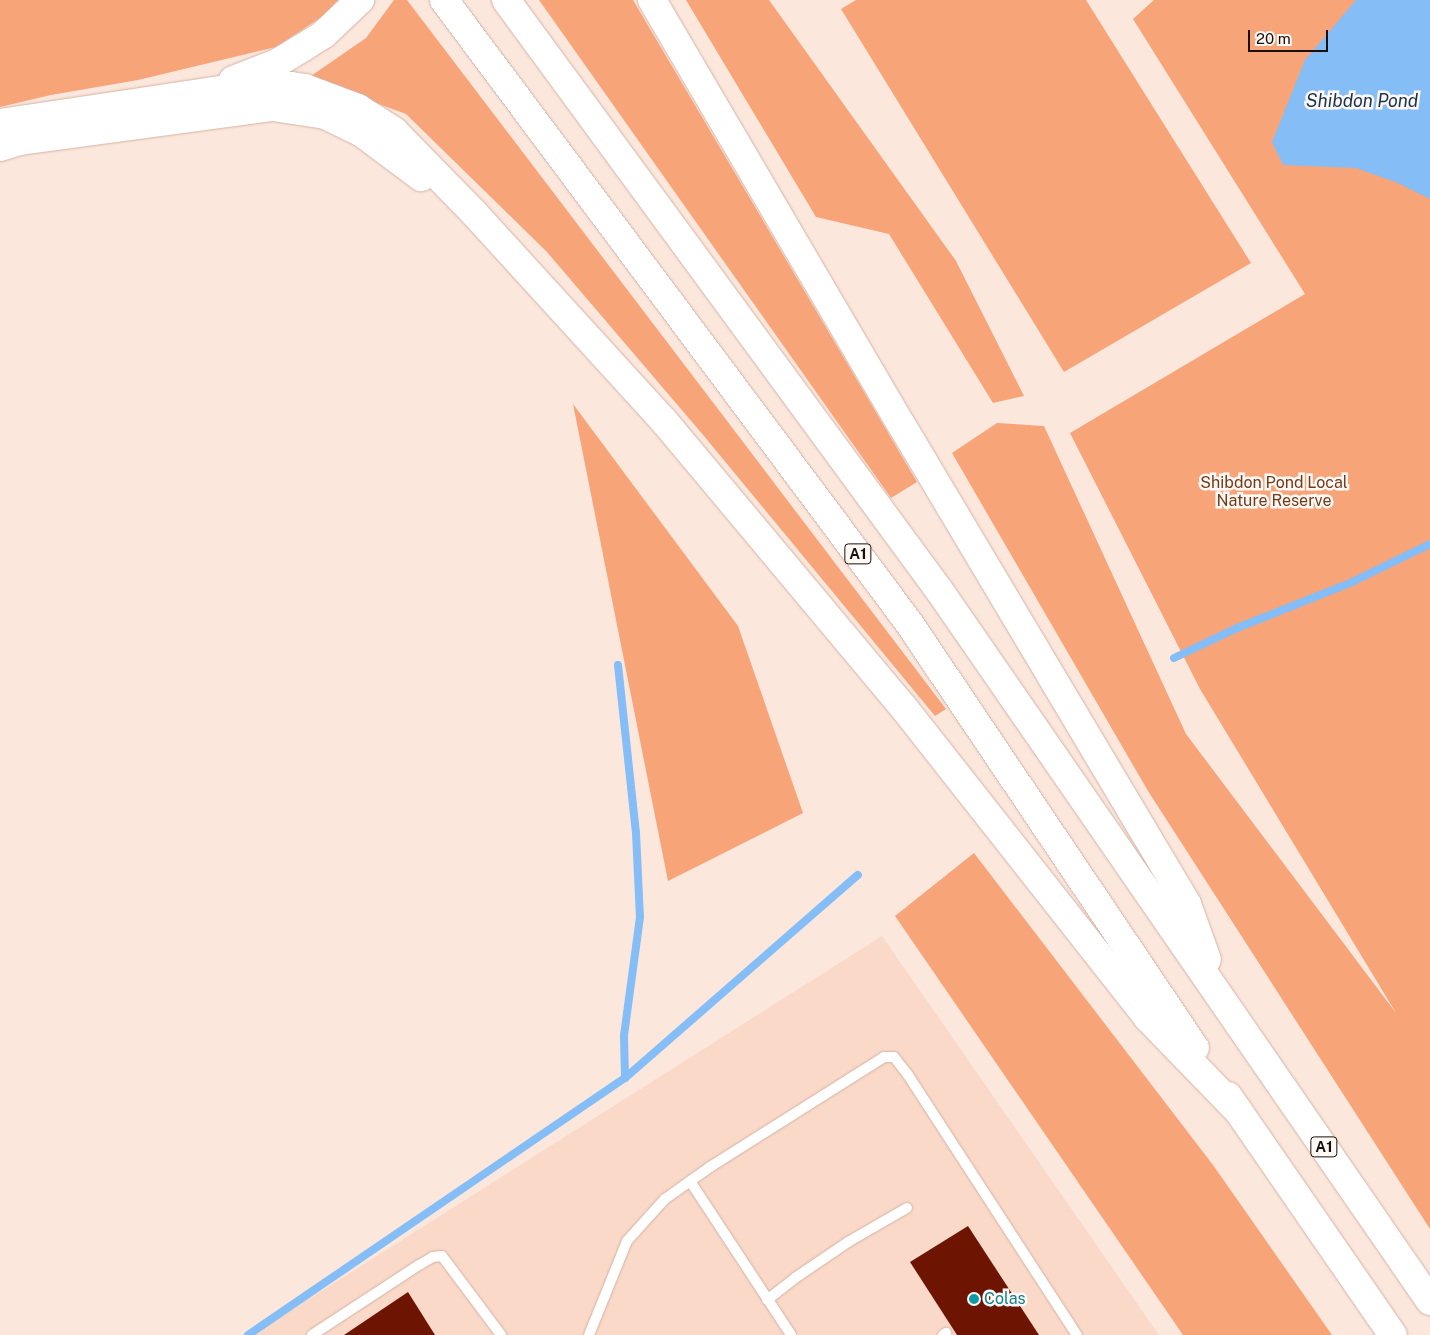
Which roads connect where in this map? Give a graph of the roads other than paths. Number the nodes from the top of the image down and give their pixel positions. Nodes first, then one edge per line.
1 (360, 0) edge
2 (506, 0) edge
3 (652, 0) edge
4 (449, 7) edge
5 (191, 94) junction
6 (0, 123) edge
7 (0, 147) edge
8 (474, 213) junction
9 (1218, 992) junction
10 (1238, 1111) junction
11 (690, 1181) junction
12 (907, 1208) dead end
13 (768, 1300) junction
14 (1430, 1301) edge
15 (312, 1335) edge
16 (501, 1335) edge
17 (589, 1335) edge
18 (791, 1335) edge
19 (1076, 1335) edge
20 (1393, 1335) edge

1 - 5 highway
2 - 9 highway, A1
3 - 9 highway
4 - 10 highway, A1
5 - 6 highway
5 - 8 highway
7 - 8 highway
8 - 10 highway
9 - 14 highway, A1
10 - 20 highway, A1
11 - 13 lane
11 - 17 lane
11 - 19 lane
12 - 13 lane
13 - 18 lane
15 - 16 lane

